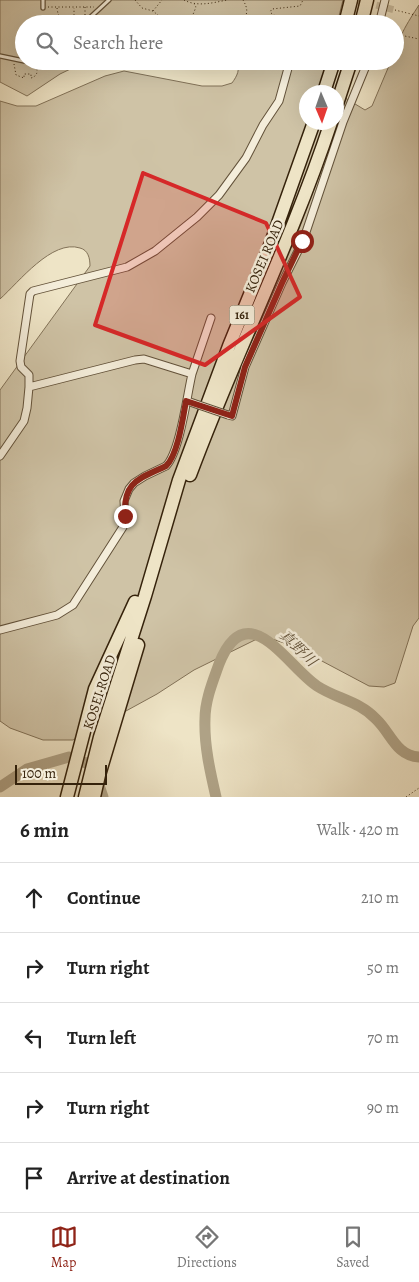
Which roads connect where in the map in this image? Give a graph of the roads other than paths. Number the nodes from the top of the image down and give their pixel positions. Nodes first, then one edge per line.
1 (43, 0) edge
2 (109, 0) edge
3 (351, 0) edge
4 (367, 0) edge
5 (385, 0) edge
6 (43, 8) road end
7 (93, 15) edge
8 (347, 15) edge
9 (363, 15) edge
10 (381, 15) edge
11 (0, 56) edge
12 (15, 59) edge
13 (288, 70) edge
14 (331, 70) edge
15 (348, 70) edge
16 (364, 70) edge
17 (326, 85) edge
18 (343, 85) edge
19 (311, 130) edge
20 (329, 130) edge
21 (212, 318) dead end
22 (192, 374) junction
23 (29, 387) junction
24 (188, 402) junction
25 (0, 456) edge
26 (174, 510) junction
27 (0, 630) edge
28 (115, 705) junction
29 (67, 797) edge
30 (85, 797) edge
31 (94, 797) edge

1 - 6 lane
2 - 7 lane
3 - 8 highway
4 - 9 highway
5 - 10 street
11 - 12 lane
13 - 23 street
14 - 17 highway
15 - 18 highway
16 - 24 street, bridge
19 - 26 highway, KOSEI ROAD / 161
20 - 26 highway, KOSEI ROAD / 161
21 - 22 street
22 - 23 street
22 - 24 street
23 - 25 street
24 - 27 street
26 - 28 highway
26 - 28 highway, KOSEI ROAD / 161
26 - 29 highway
28 - 30 highway, KOSEI ROAD / 161
28 - 31 highway

